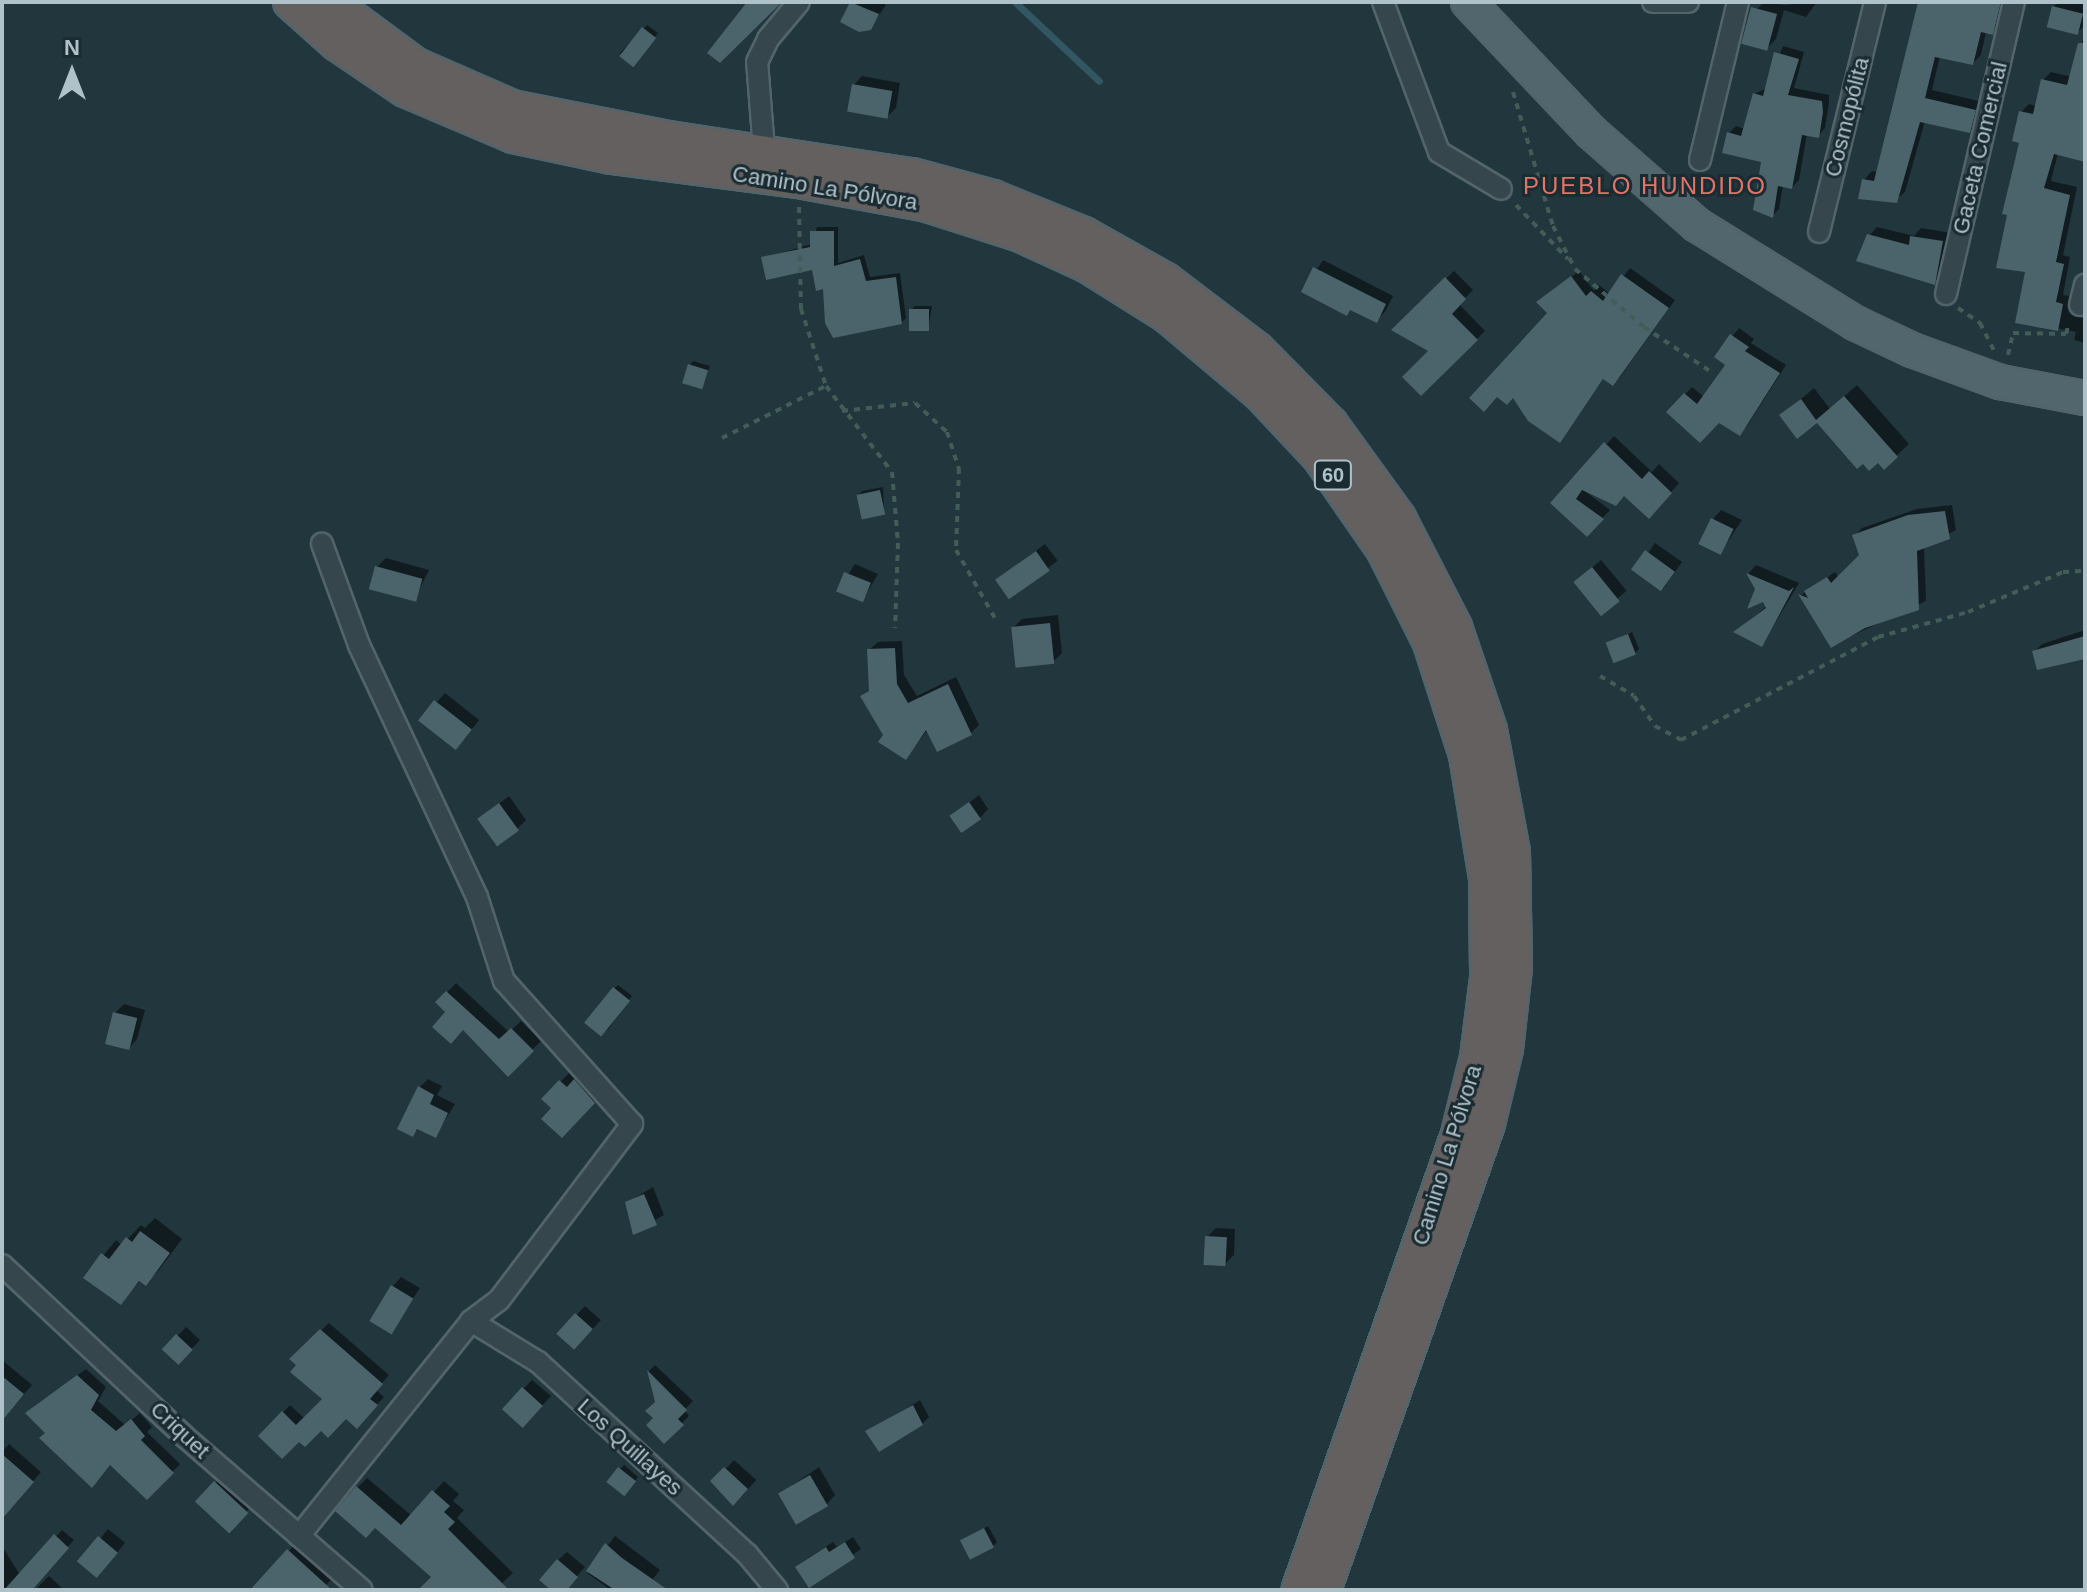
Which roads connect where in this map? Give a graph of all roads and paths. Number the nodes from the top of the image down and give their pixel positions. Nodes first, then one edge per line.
1 (290, 2) edge
2 (331, 2) edge
3 (799, 2) edge
4 (1383, 2) edge
5 (1468, 2) edge
6 (1653, 2) edge
7 (1688, 2) edge
8 (1738, 2) edge
9 (1875, 2) edge
10 (2014, 2) edge
11 (1512, 85) dead end
12 (764, 150) junction
13 (1700, 160) dead end
14 (798, 181) junction
15 (1501, 189) joint
16 (1819, 232) dead end
17 (1573, 264) junction
18 (1949, 299) joint
19 (2066, 334) dead end
20 (1991, 342) dead end
21 (2008, 354) dead end
22 (1710, 371) dead end
23 (826, 386) junction
24 (2085, 398) edge
25 (842, 411) junction
26 (722, 438) dead end
27 (322, 544) dead end
28 (2085, 571) edge
29 (996, 620) dead end
30 (895, 628) dead end
31 (1600, 676) dead end
32 (2, 1265) edge
33 (471, 1321) junction
34 (299, 1536) junction
35 (362, 1590) edge
36 (777, 1590) edge
37 (1298, 1590) edge
38 (1324, 1590) edge

1 - 14 highway, Camino La Pólvora / 60
2 - 12 highway, Camino La Pólvora / 60
3 - 12 street
4 - 15 street
5 - 24 main road
6 - 7 street
8 - 13 street
9 - 16 street, Cosmopólita
10 - 18 street, Gaceta Comercial
11 - 17 path
12 - 38 highway, Camino La Pólvora / 60
14 - 23 path
14 - 37 highway, Camino La Pólvora / 60
15 - 17 path
17 - 22 path
18 - 20 path
19 - 21 path
23 - 25 path
23 - 26 path
25 - 29 path
25 - 30 path
27 - 33 street
28 - 31 path
32 - 34 street, Criquet
33 - 34 street
33 - 36 street, Los Quillayes
34 - 35 street, Criquet

